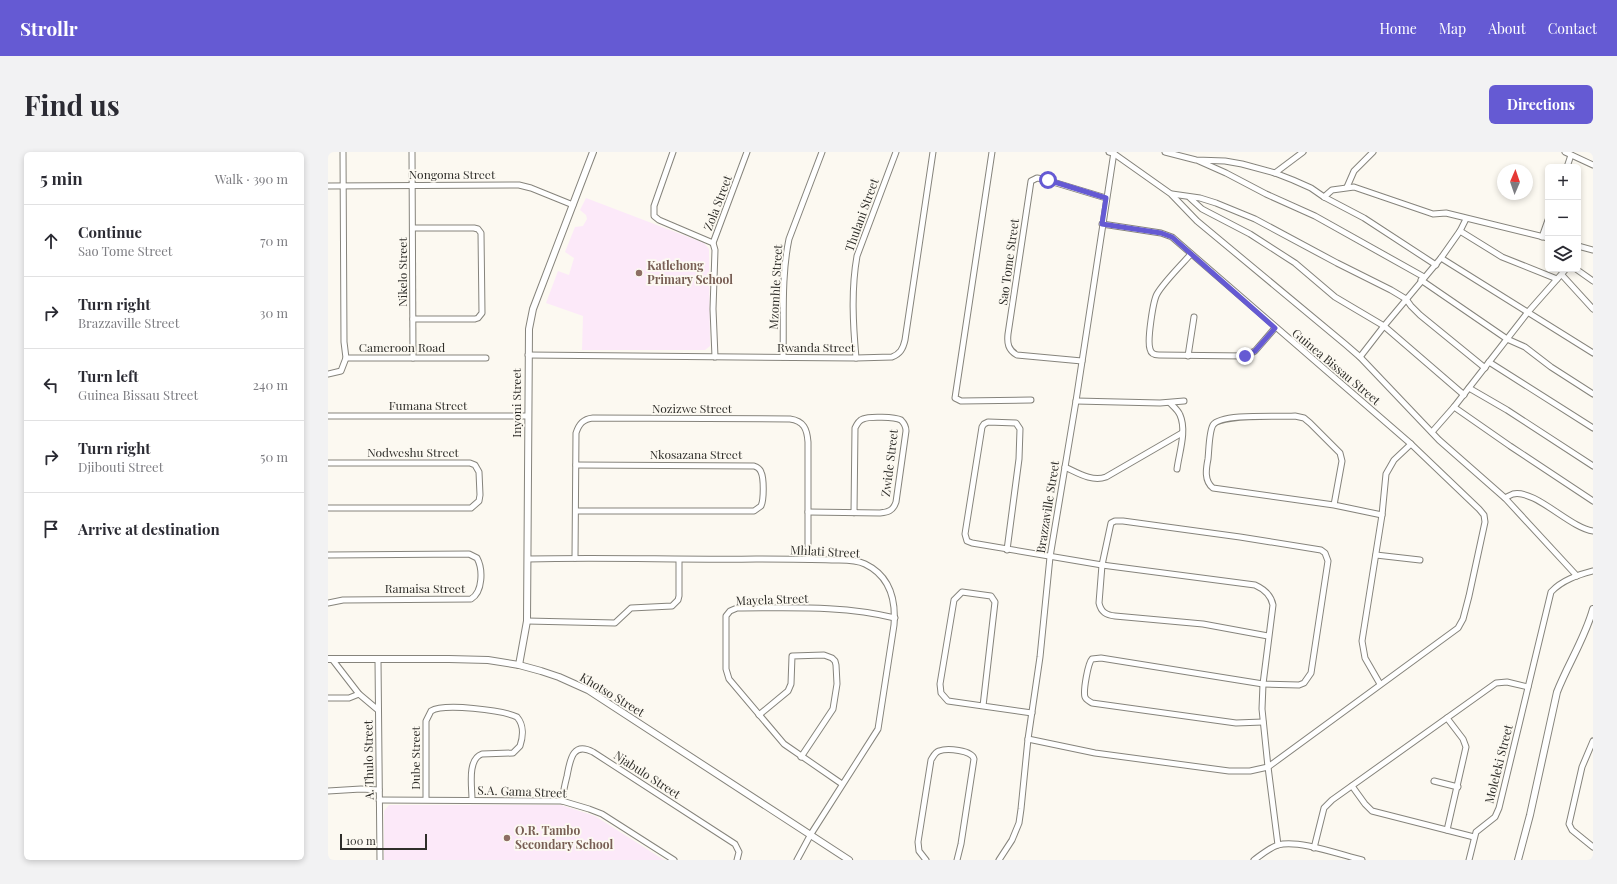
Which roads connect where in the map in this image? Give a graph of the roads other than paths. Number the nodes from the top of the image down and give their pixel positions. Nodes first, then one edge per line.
1 (343, 152) edge
2 (412, 152) edge
3 (592, 152) edge
4 (673, 152) edge
5 (747, 152) edge
6 (822, 152) edge
7 (896, 152) edge
8 (932, 152) edge
9 (992, 152) edge
10 (1165, 152) edge
11 (1303, 152) edge
12 (1373, 152) edge
13 (1565, 152) edge
14 (1113, 153) edge
15 (1571, 155) junction
16 (1196, 160) junction
17 (1568, 164) edge
18 (1593, 165) edge
19 (1275, 173) junction
20 (412, 185) junction
21 (328, 186) edge
22 (343, 186) junction
23 (1347, 187) junction
24 (1171, 194) junction
25 (1324, 196) junction
26 (1106, 198) junction
27 (1190, 198) junction
28 (573, 205) junction
29 (1466, 218) junction
30 (1102, 224) junction
31 (413, 228) junction
32 (1460, 231) junction
33 (1545, 237) edge
34 (713, 243) junction
35 (1581, 247) edge
36 (1593, 250) edge
37 (1191, 254) junction
38 (1441, 258) junction
39 (1436, 265) junction
40 (1580, 272) edge
41 (1562, 274) joint
42 (1423, 278) junction
43 (1557, 280) junction
44 (1593, 281) edge
45 (1406, 299) junction
46 (1593, 309) edge
47 (1528, 312) junction
48 (1194, 317) dead end
49 (413, 319) junction
50 (1384, 326) junction
51 (1275, 328) junction
52 (1507, 339) junction
53 (528, 354) junction
54 (1593, 354) edge
55 (1188, 356) junction
56 (715, 357) junction
57 (1360, 357) junction
58 (346, 358) junction
59 (413, 358) junction
60 (486, 358) dead end
61 (783, 358) junction
62 (856, 358) junction
63 (1082, 361) junction
64 (1489, 362) junction
65 (1485, 368) junction
66 (328, 374) edge
67 (1469, 388) junction
68 (1593, 394) edge
69 (1464, 395) junction
70 (1031, 400) dead end
71 (1076, 401) junction
72 (1184, 401) dead end
73 (1170, 403) junction
74 (1454, 407) junction
75 (328, 416) edge
76 (528, 416) junction
77 (1593, 428) edge
78 (1432, 432) junction
79 (1182, 433) junction
80 (1411, 444) junction
81 (328, 463) edge
82 (576, 465) junction
83 (1593, 466) edge
84 (1065, 467) junction
85 (1177, 469) dead end
86 (1505, 498) junction
87 (1593, 501) edge
88 (1334, 505) junction
89 (328, 508) edge
90 (576, 511) junction
91 (808, 512) junction
92 (854, 513) junction
93 (1382, 515) junction
94 (1593, 530) edge
95 (1007, 550) junction
96 (328, 555) edge
97 (1376, 555) junction
98 (1050, 557) junction
99 (575, 558) junction
100 (528, 559) junction
101 (808, 559) junction
102 (679, 560) junction
103 (1420, 560) dead end
104 (1102, 565) junction
105 (1593, 571) edge
106 (1576, 576) junction
107 (328, 603) edge
108 (1593, 609) edge
109 (895, 618) junction
110 (527, 621) junction
111 (1268, 636) junction
112 (330, 659) edge
113 (378, 660) junction
114 (519, 665) junction
115 (1263, 684) junction
116 (1380, 684) junction
117 (1528, 687) junction
118 (359, 694) junction
119 (328, 698) edge
120 (983, 706) junction
121 (378, 710) junction
122 (1032, 713) junction
123 (758, 715) junction
124 (1447, 718) junction
125 (1263, 722) junction
126 (1028, 739) junction
127 (1593, 741) edge
128 (801, 757) junction
129 (1268, 767) junction
130 (1434, 781) dead end
131 (842, 784) junction
132 (1352, 786) junction
133 (1458, 787) junction
134 (379, 790) junction
135 (328, 791) edge
136 (426, 799) junction
137 (379, 800) junction
138 (472, 800) junction
139 (562, 801) junction
140 (1447, 830) junction
141 (811, 834) junction
142 (1474, 837) junction
143 (1278, 845) junction
144 (1593, 847) edge
145 (1314, 848) junction
146 (380, 860) edge
147 (674, 860) edge
148 (737, 860) edge
149 (797, 860) edge
150 (849, 860) edge
151 (926, 860) edge
152 (957, 860) edge
153 (999, 860) edge
154 (1254, 860) edge
155 (1362, 860) edge
156 (1469, 860) edge
157 (1518, 860) edge

1 - 22 street, Cameroon Road
2 - 20 street, Nikelo Street
3 - 28 street, Inyoni Street
4 - 34 street
5 - 34 street, Zola Street
6 - 61 street, Mzomhle Street
7 - 62 street, Thulani Street
8 - 62 street, Rwanda Street
9 - 70 street
10 - 16 street
11 - 19 street
12 - 23 street
13 - 15 street
14 - 24 street
14 - 26 street, Brazzaville Street
15 - 17 street
15 - 18 street
16 - 19 street
16 - 42 street
19 - 25 street
20 - 22 street, Nongoma Street
20 - 28 street, Nongoma Street
20 - 31 street, Nikelo Street
21 - 22 street, Nongoma Street
22 - 58 street, Cameroon Road
23 - 25 street
23 - 29 street
24 - 27 street
24 - 57 street
25 - 39 street
26 - 30 street, Brazzaville Street
26 - 63 street, Sao Tome Street
27 - 45 street
27 - 50 street
28 - 53 street, Inyoni Street
29 - 32 street
29 - 33 street
30 - 37 street, Guinea Bissau Street
30 - 63 street, Brazzaville Street
31 - 49 street, Nikelo Street
31 - 49 street
32 - 38 street
32 - 43 street
34 - 56 street, Zola Street
35 - 36 street
37 - 51 street, Guinea Bissau Street
37 - 55 street
38 - 39 street
38 - 47 street
39 - 42 street
40 - 44 street
41 - 43 street
41 - 46 street
42 - 45 street
42 - 52 street
43 - 47 street
45 - 50 street
45 - 65 street
47 - 52 street
47 - 54 street
48 - 55 street
49 - 59 street, Nikelo Street
50 - 57 street
50 - 69 street
51 - 55 street
51 - 80 street, Guinea Bissau Street
52 - 64 street
52 - 68 street
53 - 56 street, Rwanda Street
53 - 76 street, Inyoni Street
56 - 61 street, Rwanda Street
57 - 78 street
58 - 59 street, Cameroon Road
58 - 66 street
59 - 60 street, Cameroon Road
61 - 62 street, Rwanda Street
63 - 71 street, Brazzaville Street
64 - 65 street
64 - 77 street
65 - 67 street
67 - 69 street
67 - 83 street
69 - 74 street
71 - 73 street
71 - 84 street, Brazzaville Street
72 - 73 street
73 - 79 street
74 - 78 street
74 - 87 street
75 - 76 street, Fumana Street
76 - 100 street, Inyoni Street
78 - 86 street
79 - 84 street
79 - 85 street
80 - 93 street
80 - 116 street, Guinea Bissau Street
81 - 89 street, Nodweshu Street
82 - 90 street, Nozizwe Street
82 - 90 street, Nkosazana Street
82 - 91 street, Nozizwe Street
84 - 98 street, Brazzaville Street
86 - 94 street
86 - 106 street
88 - 88 street
88 - 93 street
90 - 99 street, Nozizwe Street
91 - 92 street, Zwide Street
91 - 101 street, Nozizwe Street
92 - 92 street, Zwide Street
93 - 97 street
95 - 95 street
95 - 98 street
96 - 107 street, Ramaisa Street
97 - 103 street
97 - 116 street
98 - 104 street
98 - 122 street, Brazzaville Street
99 - 100 street, Mhlati Street
99 - 102 street, Mhlati Street
100 - 110 street, Inyoni Street
101 - 102 street, Mhlati Street
101 - 109 street, Mhlati Street
102 - 110 street
104 - 111 street
104 - 111 street
104 - 115 street
105 - 106 street, Moleleki Street
106 - 117 street, Moleleki Street
108 - 157 street
109 - 123 street, Mayela Street
109 - 131 street, Mhlati Street
110 - 114 street, Inyoni Street
111 - 115 street
112 - 113 street, Khotso Street
112 - 118 street
113 - 114 street, Khotso Street
113 - 121 street, A. Thulo Street
114 - 141 street, Khotso Street
115 - 125 street
115 - 125 street
116 - 129 street
117 - 124 street
117 - 142 street, Moleleki Street
118 - 119 street
118 - 121 street
120 - 120 street
120 - 122 street
121 - 134 street, A. Thulo Street
122 - 126 street, Brazzaville Street
123 - 128 street, Mayela Street
123 - 128 street
124 - 132 street
124 - 133 street
125 - 129 street
126 - 129 street
126 - 153 street, Brazzaville Street
127 - 144 street
128 - 131 street, Mayela Street
129 - 143 street
130 - 133 street
131 - 141 street, Mhlati Street
132 - 140 street
132 - 145 street
133 - 140 street
134 - 135 street
134 - 137 street, A. Thulo Street
136 - 137 street, S.A. Gama Street
136 - 138 street, S.A. Gama Street
136 - 138 street, Dube Street
137 - 146 street, A. Thulo Street
138 - 139 street, S.A. Gama Street
139 - 147 street, S.A. Gama Street
139 - 148 street, Njabulo Street
140 - 142 street
141 - 149 street
141 - 150 street, Khotso Street
142 - 156 street
143 - 145 street
143 - 154 street
145 - 155 street
151 - 152 street

